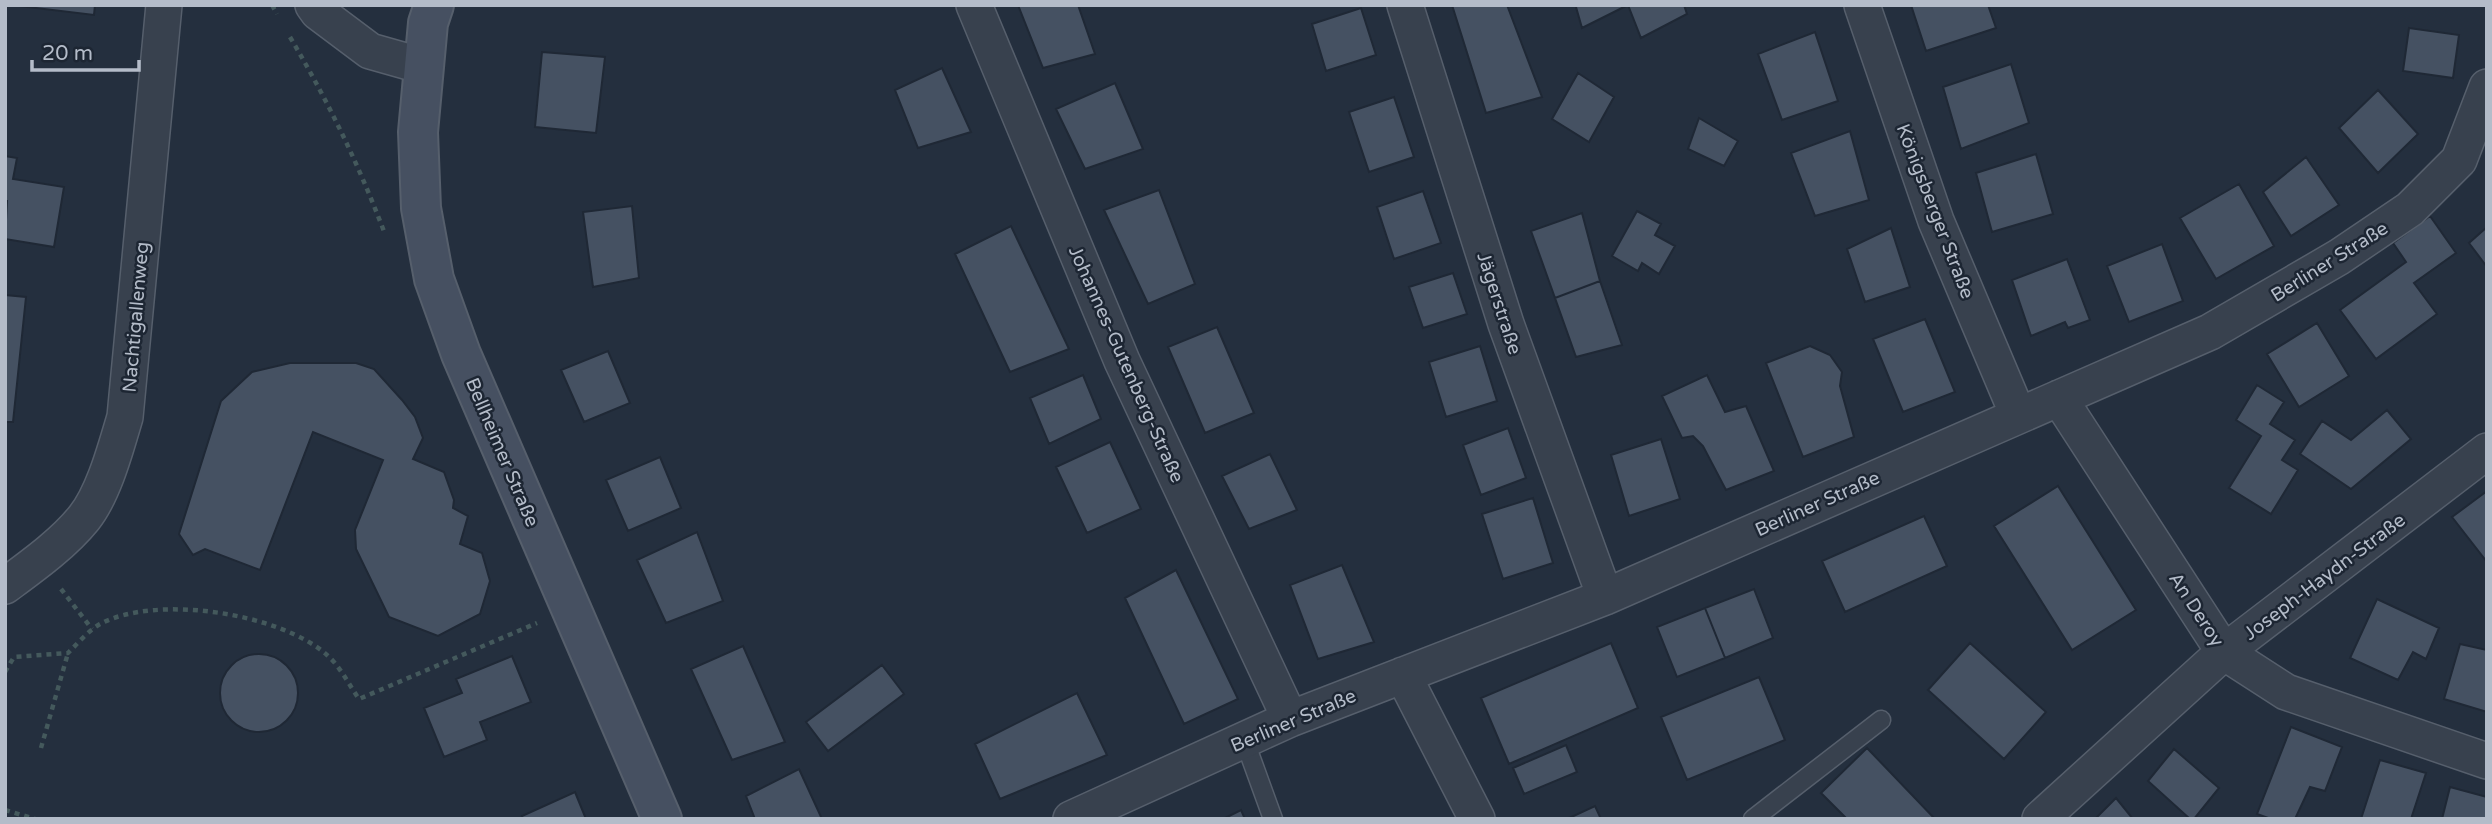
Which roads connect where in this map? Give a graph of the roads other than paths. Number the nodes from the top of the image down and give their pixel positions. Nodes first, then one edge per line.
1 (164, 5) edge
2 (313, 5) edge
3 (434, 5) edge
4 (974, 5) edge
5 (1862, 5) edge
6 (1411, 7) edge
7 (423, 66) junction
8 (2487, 88) edge
9 (2059, 398) junction
10 (2018, 415) junction
11 (2487, 451) edge
12 (5, 586) edge
13 (1605, 597) junction
14 (2224, 652) junction
15 (1403, 675) junction
16 (1290, 719) junction
17 (1881, 720) dead end
18 (1244, 740) junction
19 (2487, 761) edge
20 (662, 819) edge
21 (1071, 819) edge
22 (1273, 819) edge
23 (1477, 819) edge
24 (1753, 819) edge
25 (2040, 819) edge

1 - 12 street, Nachtigallenweg
2 - 7 street
3 - 7 street, Bellheimer Straße
4 - 16 street, Johannes-Gutenberg-Straße
5 - 10 street, Königsberger Straße
6 - 13 street, Jägerstraße
7 - 20 street, Bellheimer Straße
8 - 9 street, Berliner Straße
9 - 10 street, Berliner Straße
9 - 14 street, An Deroy
10 - 13 street, Berliner Straße
11 - 14 street, Joseph-Haydn-Straße
13 - 15 street, Berliner Straße
14 - 19 street, An Deroy
14 - 25 street, Joseph-Haydn-Straße
15 - 16 street, Berliner Straße
15 - 23 street
16 - 18 street, Berliner Straße
17 - 24 lane
18 - 21 street, Berliner Straße
18 - 22 lane

